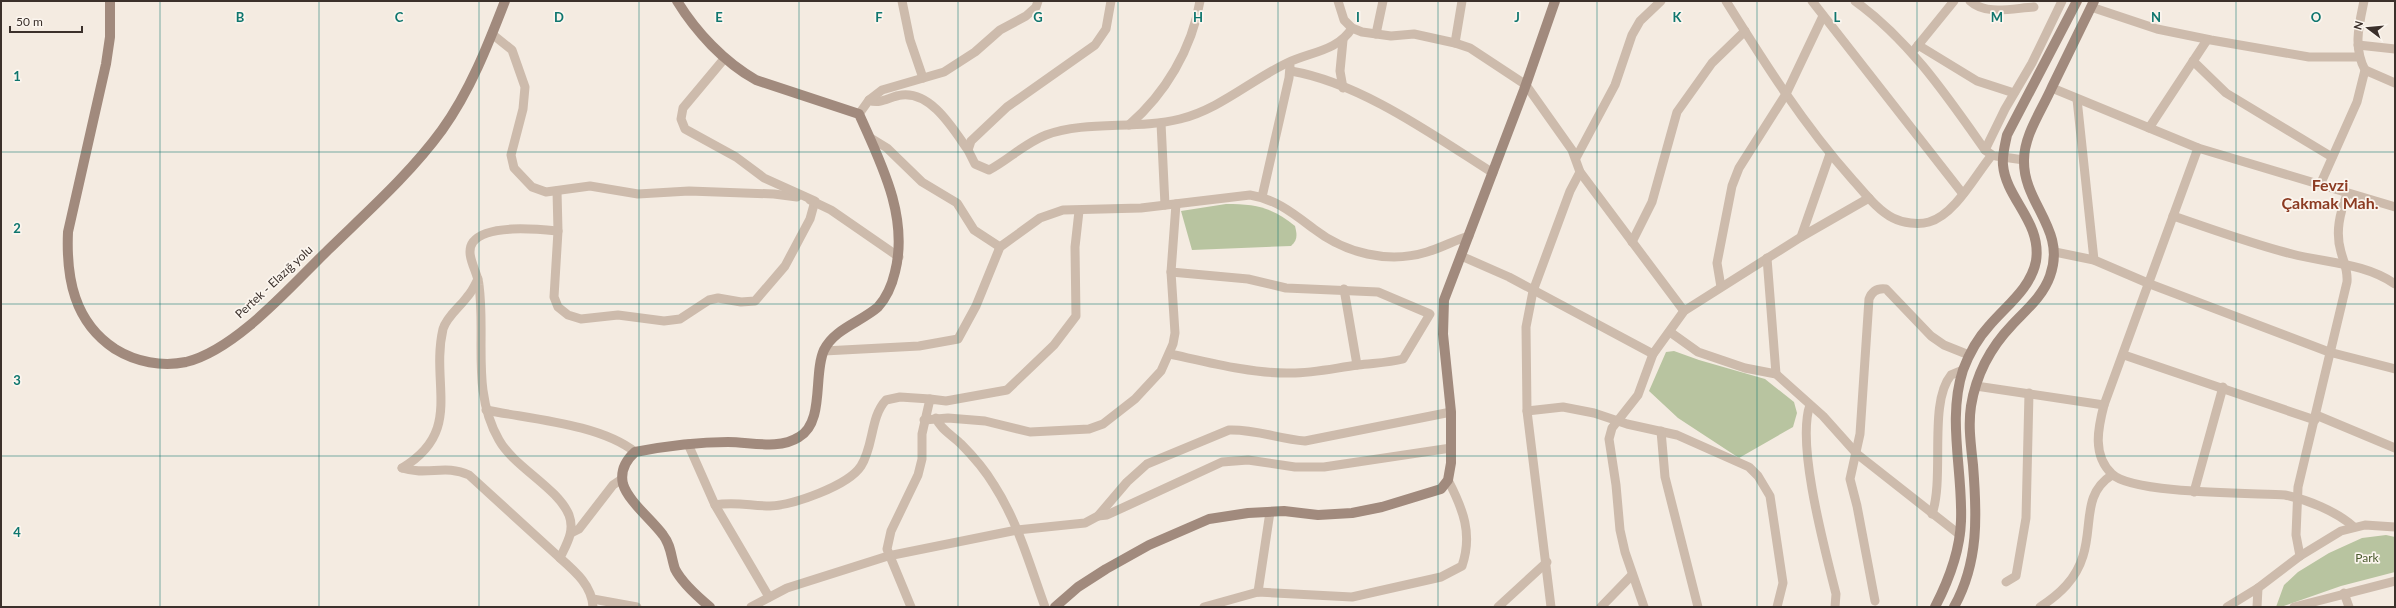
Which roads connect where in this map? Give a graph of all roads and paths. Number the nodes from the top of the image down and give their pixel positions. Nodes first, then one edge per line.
1 (110, 1) edge
2 (506, 1) edge
3 (677, 1) edge
4 (902, 1) edge
5 (1038, 1) edge
6 (1111, 1) edge
7 (1200, 1) edge
8 (1338, 1) edge
9 (1383, 1) edge
10 (1462, 1) edge
11 (1555, 1) edge
12 (1661, 1) edge
13 (1726, 1) edge
14 (1812, 1) edge
15 (1855, 1) edge
16 (1954, 1) edge
17 (1970, 1) edge
18 (2062, 1) edge
19 (2077, 1) edge
20 (2364, 1) edge
21 (2093, 4) edge
22 (2034, 7) dead end
23 (1824, 16) junction
24 (1352, 28) junction
25 (1745, 31) junction
26 (492, 34) junction
27 (1376, 34) junction
28 (1343, 40) junction
29 (2207, 40) junction
30 (1455, 43) junction
31 (1918, 45) junction
32 (2358, 45) junction
33 (2395, 49) edge
34 (1912, 53) junction
35 (2359, 57) junction
36 (724, 59) junction
37 (2193, 61) junction
38 (1290, 67) junction
39 (2365, 70) junction
40 (923, 78) junction
41 (2395, 83) edge
42 (1526, 85) junction
43 (1343, 88) junction
44 (2052, 88) junction
45 (2014, 93) junction
46 (1786, 94) junction
47 (2077, 99) junction
48 (869, 100) junction
49 (859, 114) junction
50 (1161, 123) junction
51 (1129, 126) junction
52 (2149, 128) junction
53 (869, 137) junction
54 (2198, 148) junction
55 (968, 150) junction
56 (1988, 153) junction
57 (1830, 154) junction
58 (2332, 157) junction
59 (1576, 158) junction
60 (2003, 158) junction
61 (2024, 160) junction
62 (1580, 172) junction
63 (1493, 173) junction
64 (2320, 185) junction
65 (557, 191) junction
66 (1963, 194) junction
67 (2347, 194) junction
68 (1262, 197) junction
69 (1869, 198) junction
70 (816, 201) junction
71 (1176, 204) junction
72 (1165, 205) junction
73 (2395, 207) edge
74 (1078, 211) junction
75 (2172, 216) junction
76 (558, 231) junction
77 (1469, 236) junction
78 (1801, 237) junction
79 (1632, 242) junction
80 (1000, 247) junction
81 (2055, 252) junction
82 (1461, 256) junction
83 (899, 257) junction
84 (1767, 258) junction
85 (2094, 260) junction
86 (2346, 264) junction
87 (1171, 272) junction
88 (478, 279) junction
89 (2150, 284) junction
90 (2395, 284) edge
91 (1721, 287) junction
92 (1344, 289) junction
93 (1533, 291) junction
94 (1684, 311) junction
95 (1430, 314) junction
96 (1444, 314) junction
97 (1670, 332) junction
98 (824, 351) junction
99 (2329, 352) junction
100 (1170, 354) junction
101 (1653, 354) junction
102 (1969, 355) junction
103 (2124, 355) junction
104 (1357, 365) junction
105 (2395, 369) edge
106 (1963, 370) junction
107 (1776, 374) junction
108 (1976, 386) junction
109 (2223, 387) junction
110 (2029, 393) junction
111 (930, 399) junction
112 (1810, 404) junction
113 (2104, 405) junction
114 (486, 410) junction
115 (1527, 411) junction
116 (1451, 412) junction
117 (2315, 417) junction
118 (936, 418) junction
119 (924, 420) junction
120 (1617, 422) junction
121 (1662, 431) junction
122 (688, 444) junction
123 (1451, 448) junction
124 (2395, 448) edge
125 (635, 452) junction
126 (1857, 454) junction
127 (2112, 475) junction
128 (622, 479) junction
129 (1448, 480) junction
130 (2194, 492) junction
131 (2298, 498) junction
132 (715, 505) junction
133 (1270, 512) junction
134 (1932, 514) junction
135 (1098, 516) junction
136 (2354, 527) junction
137 (2395, 527) edge
138 (1017, 530) junction
139 (571, 533) junction
140 (1960, 535) junction
141 (888, 556) junction
142 (2300, 556) junction
143 (560, 558) junction
144 (1547, 562) junction
145 (1632, 575) junction
146 (2395, 580) edge
147 (2006, 582) dead end
148 (2258, 588) junction
149 (1258, 592) junction
150 (2344, 593) junction
151 (769, 597) junction
152 (1875, 602) dead end
153 (593, 603) edge
154 (637, 607) edge
155 (710, 607) edge
156 (751, 607) edge
157 (911, 607) edge
158 (1045, 607) edge
159 (1055, 607) edge
160 (1204, 607) edge
161 (1498, 607) edge
162 (1552, 607) edge
163 (1601, 607) edge
164 (1644, 607) edge
165 (1698, 607) edge
166 (1777, 607) edge
167 (1835, 607) edge
168 (1935, 607) edge
169 (1954, 607) edge
170 (2040, 607) edge
171 (2227, 607) edge
172 (2257, 607) edge
173 (2294, 607) edge
174 (2349, 607) edge

1 - 26 main road, Pertek - Elazığ yolu
2 - 26 main road, Pertek - Elazığ yolu
3 - 36 main road
4 - 40 street
5 - 40 street
6 - 55 street
7 - 51 street
8 - 24 street
9 - 27 street
10 - 30 street
11 - 42 main road
12 - 59 street
13 - 25 street
14 - 23 street
15 - 34 street
16 - 31 street
17 - 22 street
18 - 45 street
19 - 60 main road
20 - 32 street
21 - 29 street
21 - 44 main road
23 - 46 street
23 - 66 street
24 - 27 street
24 - 28 street
25 - 46 street
25 - 79 street
26 - 65 street
27 - 30 street
28 - 38 street
28 - 43 street
29 - 35 street
29 - 37 street
30 - 42 street
31 - 34 street
31 - 45 street
32 - 33 street
32 - 35 street
34 - 56 street
35 - 39 street
36 - 49 main road
36 - 70 street
37 - 52 street
37 - 58 street
38 - 43 street
38 - 50 street
38 - 68 street
39 - 41 street
39 - 58 street
40 - 48 street
42 - 59 street
42 - 63 main road
43 - 63 street
44 - 47 street
44 - 61 main road
45 - 56 street
46 - 57 street
46 - 91 street
47 - 52 street
47 - 85 street
48 - 49 street
48 - 55 street
49 - 53 main road
50 - 51 street
50 - 72 street
51 - 55 street
52 - 54 street
53 - 80 street
53 - 83 main road
54 - 64 street
54 - 75 street
56 - 60 street
56 - 66 street
57 - 69 street
57 - 78 street
58 - 64 street
59 - 62 street
60 - 61 street
60 - 102 main road
61 - 81 main road
62 - 79 street
62 - 93 street
63 - 77 main road
64 - 67 street
65 - 70 street
65 - 76 street
66 - 69 street
67 - 73 street
67 - 86 street
68 - 71 street
68 - 77 street
69 - 78 street
70 - 76 street
70 - 83 street
71 - 72 street
71 - 87 street
72 - 74 street
74 - 80 street
74 - 111 street
75 - 86 street
75 - 89 street
76 - 88 street
77 - 82 main road
78 - 84 street
79 - 94 street
80 - 98 street
81 - 85 street
81 - 108 main road
82 - 93 street
82 - 96 main road
83 - 98 main road
84 - 91 street
84 - 107 street
85 - 89 street
86 - 90 street
86 - 99 street
87 - 92 street
87 - 100 street
88 - 114 street
88 - 143 street
89 - 99 street
89 - 103 street
91 - 94 street
92 - 95 street
92 - 104 street
93 - 101 street
93 - 115 street
94 - 97 street
95 - 96 street
95 - 104 street
96 - 116 main road
97 - 101 street
97 - 107 street
98 - 122 main road
99 - 105 street
99 - 117 street
100 - 104 street
100 - 118 street
101 - 120 street
102 - 106 main road
102 - 126 street
103 - 109 street
103 - 113 street
106 - 134 street
106 - 140 main road
107 - 112 street
108 - 110 street
108 - 169 main road
109 - 117 street
109 - 130 street
110 - 113 street
110 - 147 street
111 - 119 street
111 - 132 street
112 - 126 street
112 - 167 street
113 - 127 street
114 - 125 street
114 - 139 street
115 - 120 street
115 - 144 street
116 - 123 main road
116 - 135 street
117 - 124 street
117 - 131 street
118 - 119 street
118 - 138 street
119 - 141 street
120 - 121 street
120 - 145 street
121 - 165 street
121 - 166 street
122 - 125 main road
122 - 132 street
123 - 129 main road
123 - 135 street
125 - 128 main road
126 - 134 street
126 - 152 street
127 - 130 street
127 - 170 street
128 - 139 street
128 - 155 main road
129 - 133 main road
129 - 149 street
130 - 131 street
131 - 136 street
131 - 142 street
132 - 151 street
133 - 149 street
133 - 159 main road
134 - 140 street
135 - 138 street
136 - 137 street
136 - 142 street
138 - 141 street
138 - 158 street
139 - 143 street
140 - 168 main road
141 - 151 street
141 - 157 street
142 - 148 street
143 - 153 street
144 - 161 street
144 - 162 street
145 - 163 street
145 - 164 street
146 - 150 street
148 - 171 street
148 - 172 street
149 - 160 street
150 - 173 street
150 - 174 street
151 - 156 street
153 - 154 street

